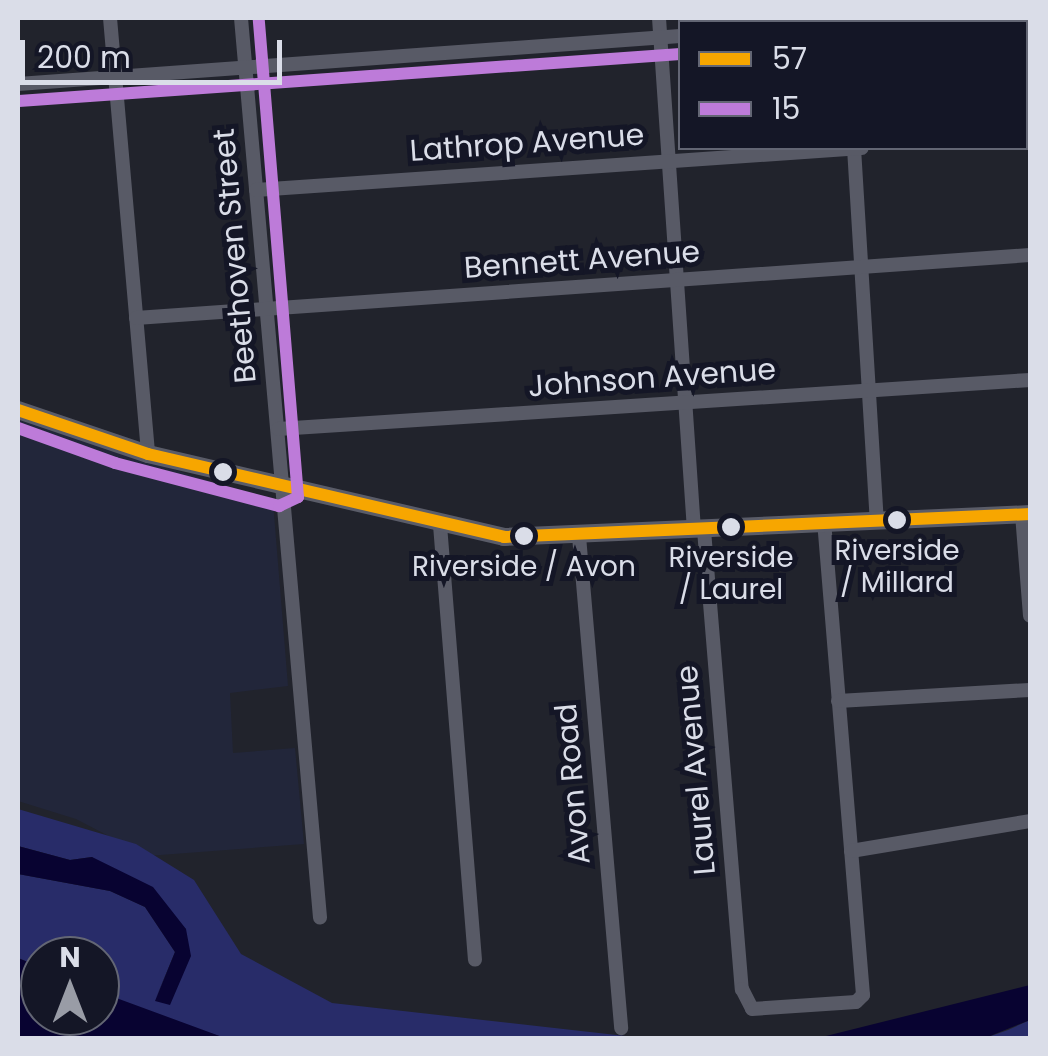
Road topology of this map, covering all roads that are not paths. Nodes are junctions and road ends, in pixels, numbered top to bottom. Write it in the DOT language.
graph roads {
  1 [pos="110,18"];
  2 [pos="242,18"];
  3 [pos="659,18"];
  4 [pos="946,18"];
  5 [pos="910,20"];
  6 [pos="678,36"];
  7 [pos="660,38"];
  8 [pos="246,68"];
  9 [pos="115,77"];
  10 [pos="18,84"];
  11 [pos="825,150"];
  12 [pos="854,150"];
  13 [pos="668,161"];
  14 [pos="256,190"];
  15 [pos="1030,255"];
  16 [pos="861,267"];
  17 [pos="676,281"];
  18 [pos="267,308"];
  19 [pos="136,318"];
  20 [pos="1030,380"];
  21 [pos="869,391"];
  22 [pos="685,403"];
  23 [pos="18,410"];
  24 [pos="278,429"];
  25 [pos="148,454"];
  26 [pos="283,489"];
  27 [pos="1026,514"];
  28 [pos="877,520"];
  29 [pos="824,524"];
  30 [pos="440,525"];
  31 [pos="698,530"];
  32 [pos="578,536"];
  33 [pos="1030,616"];
  34 [pos="1030,690"];
  35 [pos="838,702"];
  36 [pos="1030,821"];
  37 [pos="850,851"];
  38 [pos="320,918"];
  39 [pos="475,960"];
  40 [pos="621,1028"];
  1 -- 9 [label="street"];
  2 -- 8 [label="street, Beethoven Street"];
  3 -- 7 [label="street, Laurel Avenue"];
  4 -- 5 [label="street"];
  6 -- 7 [label="street"];
  7 -- 8 [label="street"];
  7 -- 13 [label="street, Laurel Avenue"];
  8 -- 9 [label="street"];
  8 -- 14 [label="street, Beethoven Street"];
  9 -- 10 [label="street"];
  9 -- 19 [label="street"];
  11 -- 13 [label="street, Lathrop Avenue"];
  12 -- 16 [label="street"];
  13 -- 14 [label="street, Lathrop Avenue"];
  13 -- 17 [label="street, Laurel Avenue"];
  14 -- 18 [label="street, Beethoven Street"];
  15 -- 16 [label="street, Bennett Avenue"];
  16 -- 17 [label="street, Bennett Avenue"];
  16 -- 21 [label="street"];
  17 -- 18 [label="street, Bennett Avenue"];
  17 -- 22 [label="street, Laurel Avenue"];
  18 -- 19 [label="street, Bennett Avenue"];
  18 -- 24 [label="street, Beethoven Street"];
  19 -- 25 [label="street"];
  20 -- 21 [label="street, Johnson Avenue"];
  21 -- 22 [label="street, Johnson Avenue"];
  21 -- 28 [label="street"];
  22 -- 24 [label="street, Johnson Avenue"];
  22 -- 31 [label="street, Laurel Avenue"];
  23 -- 25 [label="main road"];
  24 -- 26 [label="street, Beethoven Street"];
  25 -- 26 [label="main road"];
  26 -- 30 [label="main road"];
  26 -- 38 [label="street, Beethoven Street"];
  27 -- 28 [label="main road"];
  27 -- 33 [label="street"];
  28 -- 29 [label="main road"];
  29 -- 31 [label="main road"];
  29 -- 35 [label="street"];
  30 -- 32 [label="main road"];
  30 -- 39 [label="street"];
  31 -- 32 [label="main road"];
  31 -- 37 [label="street, Laurel Avenue"];
  32 -- 40 [label="street, Avon Road"];
  34 -- 35 [label="street"];
  35 -- 37 [label="street"];
  36 -- 37 [label="street"];
}
